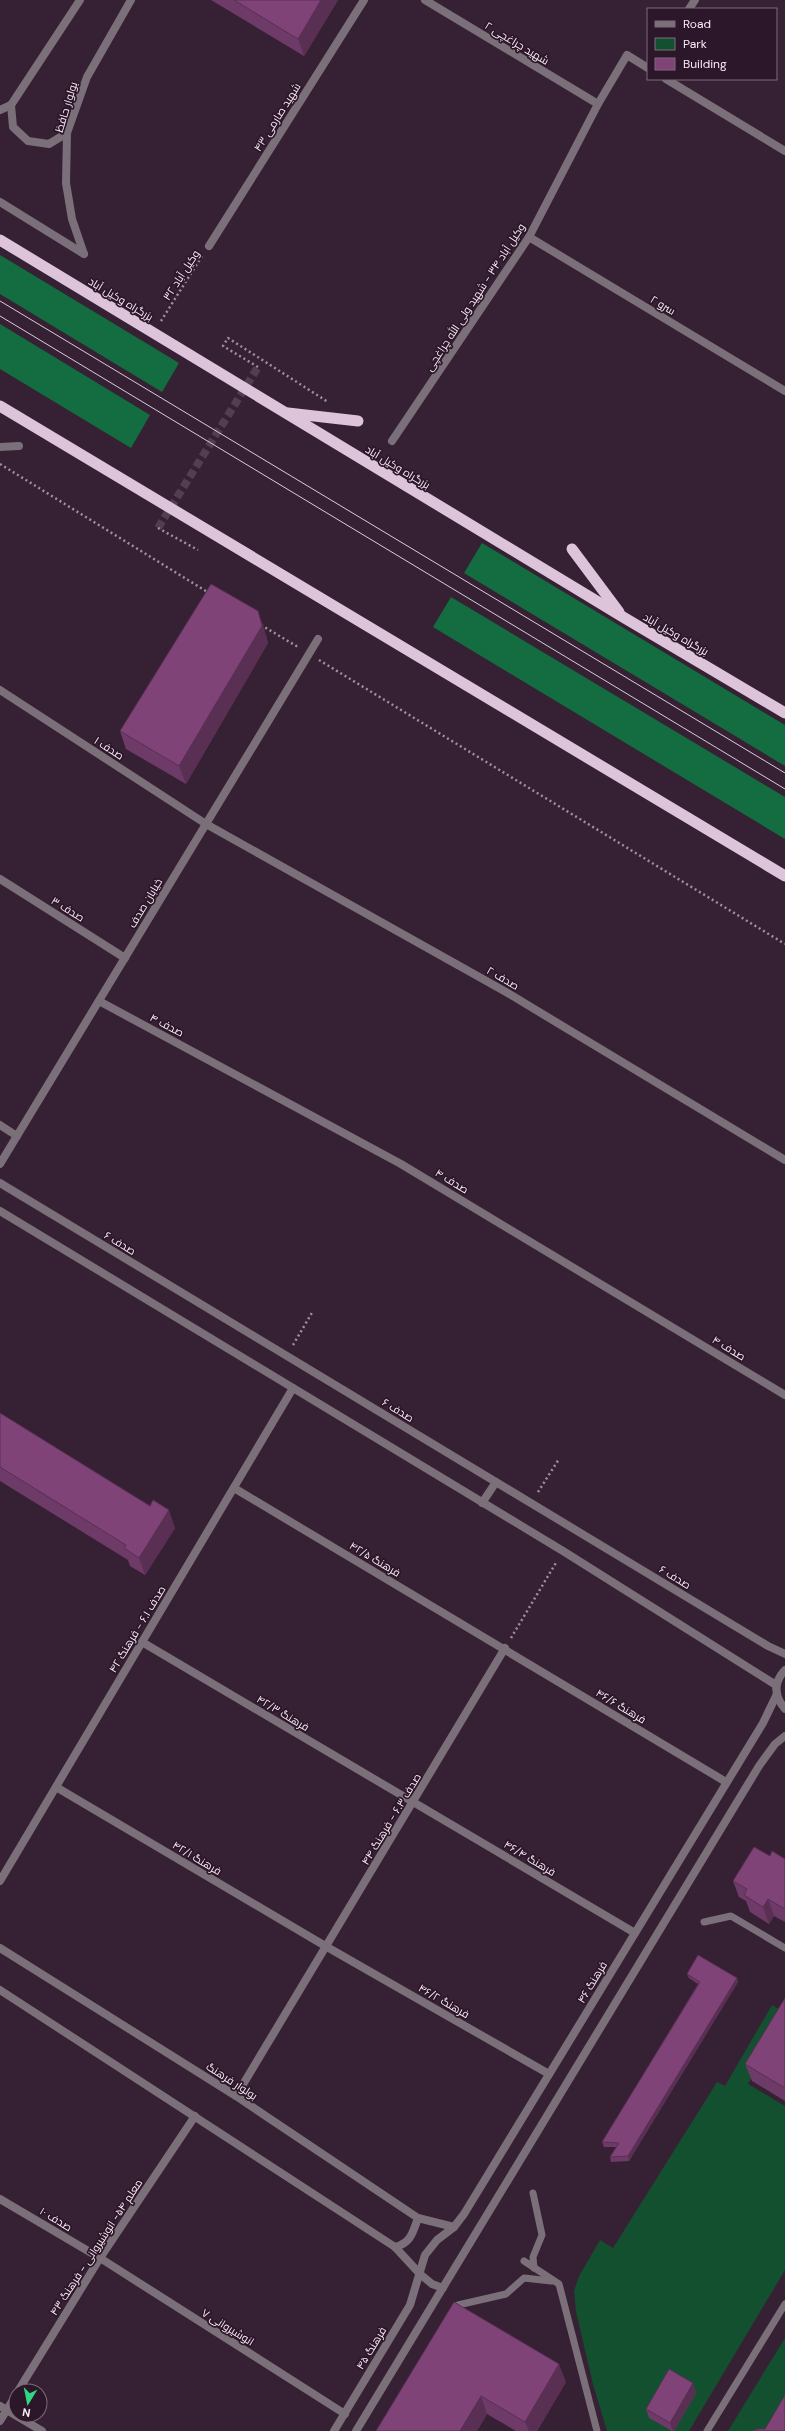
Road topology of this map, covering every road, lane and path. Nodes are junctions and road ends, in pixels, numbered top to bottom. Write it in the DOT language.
graph roads {
  1 [pos="80,0"];
  2 [pos="131,0"];
  3 [pos="364,0"];
  4 [pos="425,0"];
  5 [pos="647,67"];
  6 [pos="668,80"];
  7 [pos="598,104"];
  8 [pos="11,106"];
  9 [pos="0,110"];
  10 [pos="67,133"];
  11 [pos="785,151"];
  12 [pos="0,202"];
  13 [pos="529,237"];
  14 [pos="0,240"];
  15 [pos="209,246"];
  16 [pos="153,333"];
  17 [pos="258,367"];
  18 [pos="785,391"];
  19 [pos="332,405"];
  20 [pos="0,406"];
  21 [pos="284,413"];
  22 [pos="358,421"];
  23 [pos="392,441"];
  24 [pos="19,446"];
  25 [pos="0,447"];
  26 [pos="0,464"];
  27 [pos="158,528"];
  28 [pos="572,549"];
  29 [pos="198,550"];
  30 [pos="215,597"];
  31 [pos="623,617"];
  32 [pos="255,622"];
  33 [pos="318,639"];
  34 [pos="309,655"];
  35 [pos="0,690"];
  36 [pos="785,712"];
  37 [pos="206,824"];
  38 [pos="785,876"];
  39 [pos="0,879"];
  40 [pos="785,944"];
  41 [pos="125,958"];
  42 [pos="99,1001"];
  43 [pos="0,1125"];
  44 [pos="17,1136"];
  45 [pos="785,1160"];
  46 [pos="0,1164"];
  47 [pos="0,1183"];
  48 [pos="0,1211"];
  49 [pos="313,1311"];
  50 [pos="286,1356"];
  51 [pos="293,1388"];
  52 [pos="785,1395"];
  53 [pos="559,1459"];
  54 [pos="496,1482"];
  55 [pos="234,1488"];
  56 [pos="482,1503"];
  57 [pos="532,1503"];
  58 [pos="563,1551"];
  59 [pos="142,1642"];
  60 [pos="505,1648"];
  61 [pos="785,1654"];
  62 [pos="785,1670"];
  63 [pos="776,1685"];
  64 [pos="776,1696"];
  65 [pos="785,1710"];
  66 [pos="785,1736"];
  67 [pos="726,1782"];
  68 [pos="56,1787"];
  69 [pos="413,1802"];
  70 [pos="0,1881"];
  71 [pos="704,1922"];
  72 [pos="635,1933"];
  73 [pos="327,1947"];
  74 [pos="0,1948"];
  75 [pos="785,1948"];
  76 [pos="0,1990"];
  77 [pos="549,2074"];
  78 [pos="236,2096"];
  79 [pos="195,2116"];
  80 [pos="533,2193"];
  81 [pos="0,2199"];
  82 [pos="418,2218"];
  83 [pos="454,2227"];
  84 [pos="395,2247"];
  85 [pos="100,2258"];
  86 [pos="524,2261"];
  87 [pos="534,2268"];
  88 [pos="420,2274"];
  89 [pos="559,2284"];
  90 [pos="443,2288"];
  91 [pos="785,2304"];
  92 [pos="458,2305"];
  93 [pos="23,2383"];
  94 [pos="3,2408"];
  95 [pos="345,2414"];
  96 [pos="0,2421"];
  97 [pos="42,2431"];
  98 [pos="334,2431"];
  99 [pos="356,2431"];
  100 [pos="597,2431"];
  101 [pos="707,2431"];
  1 -- 8 [label="street"];
  2 -- 10 [label="street, بولوار حافظ"];
  3 -- 15 [label="street, شهید صارمی ۴۳"];
  4 -- 7 [label="street, شهید چراغچی ۲"];
  5 -- 7 [label="street, وکیل آباد ۳۴ - شهید ولی الله چراغچی"];
  6 -- 11 [label="street"];
  7 -- 13 [label="street, وکیل آباد ۳۴ - شهید ولی الله چراغچی"];
  8 -- 9 [label="street"];
  8 -- 10 [label="street"];
  10 -- 12 [label="street, بولوار حافظ"];
  13 -- 18 [label="street, سرو ۲"];
  13 -- 23 [label="street, وکیل آباد ۳۴ - شهید ولی الله چراغچی"];
  14 -- 16 [label="highway, بزرگراه وکیل آباد"];
  15 -- 16 [label="path, وکیل آباد ۳۲"];
  16 -- 21 [label="highway, بزرگراه وکیل آباد"];
  17 -- 19 [label="path"];
  20 -- 38 [label="highway"];
  21 -- 22 [label="highway"];
  21 -- 31 [label="highway, بزرگراه وکیل آباد"];
  24 -- 25 [label="street"];
  26 -- 30 [label="path"];
  27 -- 29 [label="path"];
  28 -- 31 [label="highway"];
  31 -- 36 [label="highway, بزرگراه وکیل آباد"];
  32 -- 34 [label="path"];
  33 -- 34 [label="street, خیابان صدف"];
  34 -- 37 [label="street, خیابان صدف"];
  34 -- 40 [label="path"];
  35 -- 37 [label="street, صدف ۱"];
  37 -- 41 [label="street, خیابان صدف"];
  37 -- 45 [label="street, صدف ۲"];
  39 -- 41 [label="street, صدف ۳"];
  41 -- 42 [label="street, خیابان صدف"];
  42 -- 44 [label="street, خیابان صدف"];
  42 -- 52 [label="street, صدف ۴"];
  43 -- 44 [label="street"];
  44 -- 46 [label="street, خیابان صدف"];
  47 -- 50 [label="street, صدف ۶"];
  48 -- 51 [label="street"];
  49 -- 50 [label="path"];
  50 -- 54 [label="street, صدف ۶"];
  51 -- 55 [label="street, صدف ۶.۱ - فرهنگ ۴۲"];
  51 -- 56 [label="street"];
  53 -- 57 [label="path"];
  54 -- 56 [label="street"];
  54 -- 57 [label="street, صدف ۶"];
  55 -- 59 [label="street, صدف ۶.۱ - فرهنگ ۴۲"];
  55 -- 60 [label="street, فرهنگ ۴۲/۵"];
  56 -- 58 [label="street"];
  57 -- 61 [label="street, صدف ۶"];
  58 -- 60 [label="path"];
  58 -- 63 [label="street"];
  59 -- 68 [label="street, صدف ۶.۱ - فرهنگ ۴۲"];
  59 -- 69 [label="street, فرهنگ ۴۲/۳"];
  60 -- 67 [label="street, فرهنگ ۴۶/۶"];
  60 -- 69 [label="street, صدف ۶.۳ - فرهنگ ۴۴"];
  62 -- 63 [label="street"];
  63 -- 64 [label="street"];
  64 -- 65 [label="street"];
  64 -- 67 [label="street, فرهنگ ۴۶"];
  66 -- 90 [label="street"];
  67 -- 72 [label="street, فرهنگ ۴۶"];
  68 -- 70 [label="street, صدف ۶.۱ - فرهنگ ۴۲"];
  68 -- 73 [label="street, فرهنگ ۴۲/۱"];
  69 -- 72 [label="street, فرهنگ ۴۶/۴"];
  69 -- 73 [label="street, صدف ۶.۳ - فرهنگ ۴۴"];
  71 -- 75 [label="lane"];
  72 -- 77 [label="street, فرهنگ ۴۶"];
  73 -- 77 [label="street, فرهنگ ۴۶/۲"];
  73 -- 78 [label="street, صدف ۶.۳ - فرهنگ ۴۴"];
  74 -- 78 [label="street, بولوار فرهنگ"];
  76 -- 79 [label="street"];
  77 -- 83 [label="street, فرهنگ ۴۶"];
  78 -- 82 [label="street, بولوار فرهنگ"];
  79 -- 84 [label="street"];
  79 -- 85 [label="street, معلم ۵۴- انوشیروانی - فرهنگ ۴۳"];
  80 -- 87 [label="lane"];
  81 -- 85 [label="street, صدف ۱۰"];
  82 -- 83 [label="street, بولوار فرهنگ"];
  82 -- 84 [label="street"];
  83 -- 88 [label="street, فرهنگ ۴۶"];
  84 -- 88 [label="street"];
  85 -- 93 [label="street, معلم ۵۴- انوشیروانی - فرهنگ ۴۳"];
  85 -- 95 [label="street, انوشیروانی ۷"];
  86 -- 87 [label="lane"];
  87 -- 89 [label="lane"];
  88 -- 90 [label="street"];
  88 -- 95 [label="street, فرهنگ ۴۵"];
  89 -- 92 [label="lane"];
  89 -- 100 [label="lane"];
  90 -- 99 [label="street"];
  91 -- 101 [label="lane"];
  94 -- 96 [label="street"];
  94 -- 97 [label="street"];
  95 -- 98 [label="street, فرهنگ ۴۵"];
}
